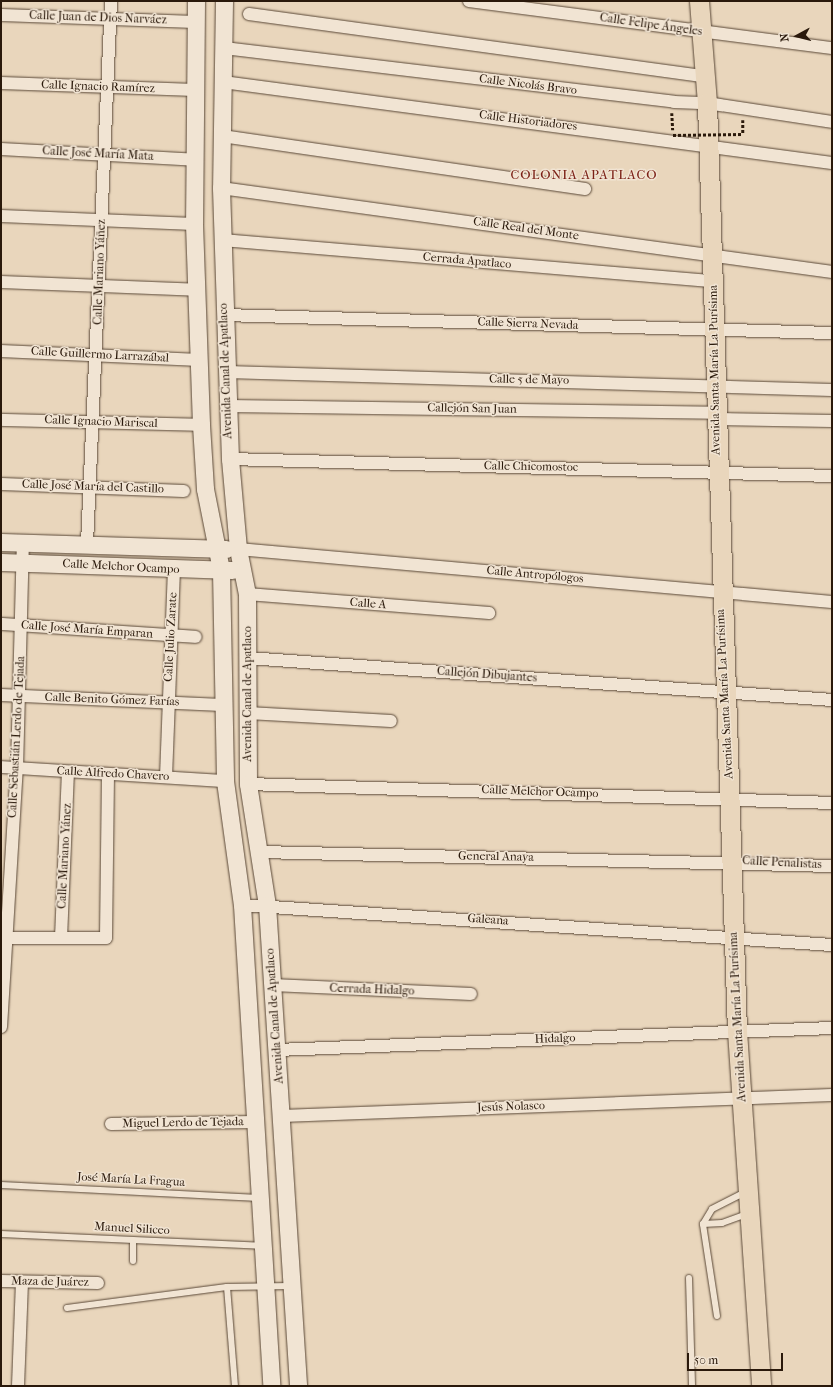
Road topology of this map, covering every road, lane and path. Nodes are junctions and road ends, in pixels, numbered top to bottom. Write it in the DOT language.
graph roads {
  1 [pos="111,1"];
  2 [pos="196,1"];
  3 [pos="224,1"];
  4 [pos="469,1"];
  5 [pos="699,1"];
  6 [pos="1,14"];
  7 [pos="249,14"];
  8 [pos="110,19"];
  9 [pos="196,22"];
  10 [pos="701,32"];
  11 [pos="224,48"];
  12 [pos="832,48"];
  13 [pos="704,76"];
  14 [pos="223,82"];
  15 [pos="1,83"];
  16 [pos="107,87"];
  17 [pos="195,90"];
  18 [pos="707,103"];
  19 [pos="672,109"];
  20 [pos="832,122"];
  21 [pos="743,134"];
  22 [pos="222,136"];
  23 [pos="707,144"];
  24 [pos="1,149"];
  25 [pos="104,153"];
  26 [pos="195,160"];
  27 [pos="832,163"];
  28 [pos="220,188"];
  29 [pos="585,189"];
  30 [pos="1,216"];
  31 [pos="102,219"];
  32 [pos="194,224"];
  33 [pos="222,240"];
  34 [pos="712,254"];
  35 [pos="832,272"];
  36 [pos="713,281"];
  37 [pos="1,282"];
  38 [pos="100,287"];
  39 [pos="196,290"];
  40 [pos="224,315"];
  41 [pos="714,329"];
  42 [pos="832,333"];
  43 [pos="1,351"];
  44 [pos="96,354"];
  45 [pos="199,360"];
  46 [pos="227,372"];
  47 [pos="715,384"];
  48 [pos="832,390"];
  49 [pos="228,406"];
  50 [pos="716,416"];
  51 [pos="1,420"];
  52 [pos="93,421"];
  53 [pos="832,421"];
  54 [pos="201,425"];
  55 [pos="230,459"];
  56 [pos="718,472"];
  57 [pos="832,476"];
  58 [pos="1,484"];
  59 [pos="88,487"];
  60 [pos="184,491"];
  61 [pos="1,542"];
  62 [pos="23,543"];
  63 [pos="87,544"];
  64 [pos="216,549"];
  65 [pos="238,549"];
  66 [pos="1,562"];
  67 [pos="23,562"];
  68 [pos="174,570"];
  69 [pos="221,570"];
  70 [pos="242,570"];
  71 [pos="720,592"];
  72 [pos="247,594"];
  73 [pos="832,602"];
  74 [pos="489,613"];
  75 [pos="1,624"];
  76 [pos="22,625"];
  77 [pos="173,636"];
  78 [pos="196,637"];
  79 [pos="248,658"];
  80 [pos="725,692"];
  81 [pos="1,695"];
  82 [pos="19,696"];
  83 [pos="832,700"];
  84 [pos="168,702"];
  85 [pos="222,705"];
  86 [pos="248,713"];
  87 [pos="391,721"];
  88 [pos="1,767"];
  89 [pos="17,768"];
  90 [pos="68,774"];
  91 [pos="108,775"];
  92 [pos="166,777"];
  93 [pos="225,780"];
  94 [pos="248,784"];
  95 [pos="730,798"];
  96 [pos="832,803"];
  97 [pos="260,852"];
  98 [pos="732,861"];
  99 [pos="5,863"];
  100 [pos="832,866"];
  101 [pos="242,905"];
  102 [pos="267,905"];
  103 [pos="734,937"];
  104 [pos="5,938"];
  105 [pos="61,938"];
  106 [pos="832,945"];
  107 [pos="3,950"];
  108 [pos="273,985"];
  109 [pos="471,994"];
  110 [pos="1,1019"];
  111 [pos="1,1027"];
  112 [pos="832,1028"];
  113 [pos="737,1031"];
  114 [pos="277,1050"];
  115 [pos="832,1095"];
  116 [pos="741,1098"];
  117 [pos="282,1116"];
  118 [pos="255,1122"];
  119 [pos="111,1124"];
  120 [pos="1,1185"];
  121 [pos="750,1190"];
  122 [pos="260,1198"];
  123 [pos="751,1212"];
  124 [pos="703,1224"];
  125 [pos="1,1234"];
  126 [pos="133,1241"];
  127 [pos="262,1246"];
  128 [pos="132,1261"];
  129 [pos="689,1278"];
  130 [pos="1,1281"];
  131 [pos="22,1282"];
  132 [pos="98,1283"];
  133 [pos="265,1286"];
  134 [pos="292,1286"];
  135 [pos="227,1287"];
  136 [pos="67,1308"];
  137 [pos="717,1316"];
  138 [pos="18,1386"];
  139 [pos="235,1386"];
  140 [pos="271,1386"];
  141 [pos="298,1386"];
  142 [pos="692,1386"];
  143 [pos="761,1386"];
  1 -- 8 [label="street, Calle Mariano Yáñez"];
  2 -- 9 [label="street, Avenida Canal de Apatlaco"];
  3 -- 11 [label="street, Avenida Canal de Apatlaco"];
  4 -- 10 [label="street, Calle Felipe Ángeles"];
  5 -- 10 [label="main road, Avenida Santa María La Purísima"];
  6 -- 8 [label="street, Calle Juan de Dios Narváez"];
  7 -- 13 [label="street"];
  8 -- 9 [label="street, Calle Juan de Dios Narváez"];
  8 -- 16 [label="street, Calle Mariano Yáñez"];
  9 -- 17 [label="street, Avenida Canal de Apatlaco"];
  10 -- 12 [label="street, Calle Felipe Ángeles"];
  10 -- 13 [label="main road, Avenida Santa María La Purísima"];
  11 -- 14 [label="street, Avenida Canal de Apatlaco"];
  11 -- 18 [label="street, Calle Nicolás Bravo"];
  13 -- 18 [label="main road, Avenida Santa María La Purísima"];
  14 -- 22 [label="street, Avenida Canal de Apatlaco"];
  14 -- 23 [label="street, Calle Historiadores"];
  15 -- 16 [label="street, Calle Ignacio Ramírez"];
  16 -- 17 [label="street, Calle Ignacio Ramírez"];
  16 -- 25 [label="street, Calle Mariano Yáñez"];
  17 -- 26 [label="street, Avenida Canal de Apatlaco"];
  18 -- 20 [label="street, Calle Nicolás Bravo"];
  18 -- 23 [label="main road, Avenida Santa María La Purísima"];
  19 -- 21 [label="path, bridge"];
  22 -- 28 [label="street, Avenida Canal de Apatlaco"];
  22 -- 29 [label="street"];
  23 -- 27 [label="street, Calle Historiadores"];
  23 -- 34 [label="main road, Avenida Santa María La Purísima"];
  24 -- 25 [label="street, Calle José María Mata"];
  25 -- 26 [label="street, Calle José María Mata"];
  25 -- 31 [label="street, Calle Mariano Yáñez"];
  26 -- 32 [label="street, Avenida Canal de Apatlaco"];
  28 -- 33 [label="street, Avenida Canal de Apatlaco"];
  28 -- 34 [label="street, Calle Real del Monte"];
  30 -- 31 [label="street"];
  31 -- 32 [label="street"];
  31 -- 38 [label="street, Calle Mariano Yáñez"];
  32 -- 39 [label="street, Avenida Canal de Apatlaco"];
  33 -- 36 [label="street, Cerrada Apatlaco"];
  33 -- 40 [label="street, Avenida Canal de Apatlaco"];
  34 -- 35 [label="street, Calle Real del Monte"];
  34 -- 36 [label="main road, Avenida Santa María La Purísima"];
  36 -- 41 [label="main road, Avenida Santa María La Purísima"];
  37 -- 38 [label="street"];
  38 -- 39 [label="street"];
  38 -- 44 [label="street, Calle Mariano Yáñez"];
  39 -- 45 [label="street, Avenida Canal de Apatlaco"];
  40 -- 41 [label="street, Calle Sierra Nevada"];
  40 -- 46 [label="street, Avenida Canal de Apatlaco"];
  41 -- 42 [label="street, Calle Sierra Nevada"];
  41 -- 47 [label="main road, Avenida Santa María La Purísima"];
  43 -- 44 [label="street, Calle Guillermo Larrazábal"];
  44 -- 45 [label="street, Calle Guillermo Larrazábal"];
  44 -- 52 [label="street, Calle Mariano Yáñez"];
  45 -- 54 [label="street, Avenida Canal de Apatlaco"];
  46 -- 47 [label="street, Calle 5 de Mayo"];
  46 -- 49 [label="street, Avenida Canal de Apatlaco"];
  47 -- 48 [label="street, Calle 5 de Mayo"];
  47 -- 50 [label="main road, Avenida Santa María La Purísima"];
  49 -- 50 [label="street, Callejón San Juan"];
  49 -- 55 [label="street, Avenida Canal de Apatlaco"];
  50 -- 53 [label="street, Callejón San Juan"];
  50 -- 56 [label="main road, Avenida Santa María La Purísima"];
  51 -- 52 [label="street, Calle Ignacio Mariscal"];
  52 -- 54 [label="street, Calle Ignacio Mariscal"];
  52 -- 59 [label="street, Calle Mariano Yáñez"];
  54 -- 64 [label="street, Avenida Canal de Apatlaco"];
  55 -- 56 [label="street, Calle Chicomostoc"];
  55 -- 65 [label="street, Avenida Canal de Apatlaco"];
  56 -- 57 [label="street, Calle Chicomostoc"];
  56 -- 71 [label="main road, Avenida Santa María La Purísima"];
  58 -- 59 [label="street, Calle José María del Castillo"];
  59 -- 60 [label="street, Calle José María del Castillo"];
  59 -- 63 [label="street, Calle Mariano Yáñez"];
  61 -- 62 [label="street, Calle Melchor Ocampo"];
  62 -- 63 [label="street, Calle Melchor Ocampo"];
  62 -- 67 [label="street, Calle Sebastián Lerdo de Tejada"];
  63 -- 64 [label="street, Calle Melchor Ocampo"];
  64 -- 65 [label="street, Calle Melchor Ocampo"];
  64 -- 69 [label="street, Avenida Canal de Apatlaco"];
  65 -- 70 [label="street, Avenida Canal de Apatlaco"];
  65 -- 71 [label="street, Calle Antropólogos"];
  66 -- 67 [label="street, Calle Melchor Ocampo"];
  67 -- 68 [label="street, Calle Melchor Ocampo"];
  67 -- 76 [label="street, Calle Sebastián Lerdo de Tejada"];
  68 -- 69 [label="street, Calle Melchor Ocampo"];
  68 -- 77 [label="street, Calle Julio Zarate"];
  69 -- 70 [label="street, Calle Melchor Ocampo"];
  69 -- 85 [label="street, Avenida Canal de Apatlaco"];
  70 -- 72 [label="street, Avenida Canal de Apatlaco"];
  71 -- 73 [label="street, Calle Antropólogos"];
  71 -- 80 [label="main road, Avenida Santa María La Purísima"];
  72 -- 74 [label="street, Calle A"];
  72 -- 79 [label="street, Avenida Canal de Apatlaco"];
  75 -- 76 [label="street, Calle José María Emparan"];
  76 -- 77 [label="street, Calle José María Emparan"];
  76 -- 82 [label="street, Calle Sebastián Lerdo de Tejada"];
  77 -- 78 [label="street, Calle José María Emparan"];
  77 -- 84 [label="street, Calle Julio Zarate"];
  79 -- 80 [label="street, Callejón Dibujantes"];
  79 -- 86 [label="street, Avenida Canal de Apatlaco"];
  80 -- 83 [label="street, Callejón Dibujantes"];
  80 -- 95 [label="main road, Avenida Santa María La Purísima"];
  81 -- 82 [label="street, Calle Benito Gómez Farías"];
  82 -- 84 [label="street, Calle Benito Gómez Farías"];
  82 -- 89 [label="street, Calle Sebastián Lerdo de Tejada"];
  84 -- 85 [label="street, Calle Benito Gómez Farías"];
  84 -- 92 [label="street, Calle Julio Zarate"];
  85 -- 93 [label="street, Avenida Canal de Apatlaco"];
  86 -- 87 [label="street"];
  86 -- 94 [label="street, Avenida Canal de Apatlaco"];
  88 -- 89 [label="street, Calle Alfredo Chavero"];
  89 -- 90 [label="street, Calle Alfredo Chavero"];
  89 -- 99 [label="street, Calle Sebastián Lerdo de Tejada"];
  90 -- 91 [label="street, Calle Alfredo Chavero"];
  90 -- 105 [label="street, Calle Mariano Yánez"];
  91 -- 92 [label="street, Calle Alfredo Chavero"];
  91 -- 105 [label="street"];
  92 -- 93 [label="street, Calle Alfredo Chavero"];
  93 -- 101 [label="street, Avenida Canal de Apatlaco"];
  94 -- 95 [label="street, Calle Melchor Ocampo"];
  94 -- 97 [label="street, Avenida Canal de Apatlaco"];
  95 -- 96 [label="street, Calle Melchor Ocampo"];
  95 -- 98 [label="main road, Avenida Santa María La Purísima"];
  97 -- 98 [label="street, General Anaya"];
  97 -- 102 [label="street, Avenida Canal de Apatlaco"];
  98 -- 100 [label="street, Calle Penalistas"];
  98 -- 103 [label="main road, Avenida Santa María La Purísima"];
  99 -- 104 [label="street, Calle Sebastián Lerdo de Tejada"];
  101 -- 102 [label="street, Galeana"];
  101 -- 118 [label="street, Avenida Canal de Apatlaco"];
  102 -- 103 [label="street, Galeana"];
  102 -- 108 [label="street, Avenida Canal de Apatlaco"];
  103 -- 106 [label="street, Galeana"];
  103 -- 113 [label="main road, Avenida Santa María La Purísima"];
  104 -- 105 [label="street"];
  104 -- 107 [label="street, Calle Sebastián Lerdo de Tejada"];
  107 -- 110 [label="street, Calle Sebastián Lerdo de Tejada"];
  108 -- 109 [label="street, Cerrada Hidalgo"];
  108 -- 114 [label="street, Avenida Canal de Apatlaco"];
  110 -- 111 [label="street, Calle Sebastián Lerdo de Tejada"];
  112 -- 113 [label="street, Hidalgo"];
  113 -- 114 [label="street, Hidalgo"];
  113 -- 116 [label="main road, Avenida Santa María La Purísima"];
  114 -- 117 [label="street, Avenida Canal de Apatlaco"];
  115 -- 116 [label="street, Jesús Nolasco"];
  116 -- 117 [label="street, Jesús Nolasco"];
  116 -- 121 [label="main road, Avenida Santa María La Purísima"];
  117 -- 134 [label="street, Avenida Canal de Apatlaco"];
  118 -- 119 [label="street, Miguel Lerdo de Tejada"];
  118 -- 122 [label="street, Avenida Canal de Apatlaco"];
  120 -- 122 [label="lane, José María La Fragua"];
  121 -- 123 [label="main road, Avenida Santa María La Purísima"];
  121 -- 124 [label="lane"];
  122 -- 127 [label="street, Avenida Canal de Apatlaco"];
  123 -- 124 [label="lane"];
  123 -- 143 [label="main road, Avenida Santa María La Purísima"];
  124 -- 137 [label="lane"];
  125 -- 126 [label="lane, Manuel Siliceo"];
  126 -- 127 [label="lane, Manuel Siliceo"];
  126 -- 128 [label="lane"];
  127 -- 133 [label="street, Avenida Canal de Apatlaco"];
  129 -- 142 [label="lane"];
  130 -- 131 [label="street, Maza de Juárez"];
  131 -- 132 [label="street, Maza de Juárez"];
  131 -- 138 [label="street"];
  133 -- 134 [label="lane"];
  133 -- 135 [label="lane"];
  133 -- 140 [label="street, Avenida Canal de Apatlaco"];
  134 -- 141 [label="street, Avenida Canal de Apatlaco"];
  135 -- 136 [label="lane"];
  135 -- 139 [label="lane"];
}
